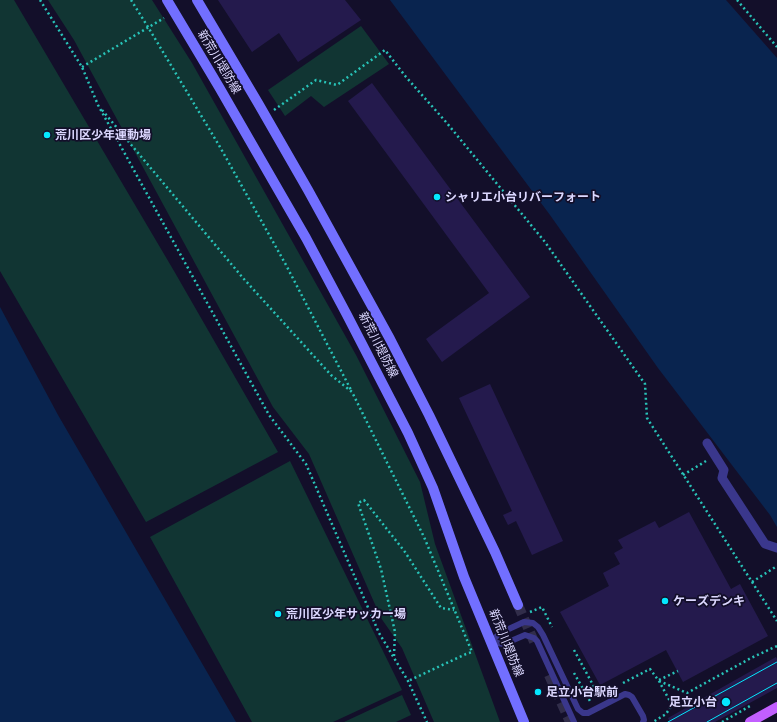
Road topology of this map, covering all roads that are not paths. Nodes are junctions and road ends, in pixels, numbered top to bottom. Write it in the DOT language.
graph roads {
  1 [pos="167,0"];
  2 [pos="197,0"];
  3 [pos="707,443"];
  4 [pos="777,548"];
  5 [pos="518,605"];
  6 [pos="491,642"];
  7 [pos="777,707"];
  8 [pos="524,722"];
  9 [pos="574,722"];
  10 [pos="643,722"];
  11 [pos="750,722"];
  1 -- 6 [label="main road, 新荒川堤防線"];
  2 -- 5 [label="main road, 新荒川堤防線"];
  3 -- 4 [label="street"];
  6 -- 8 [label="main road, 新荒川堤防線"];
  6 -- 9 [label="lane"];
  6 -- 10 [label="lane"];
  7 -- 11 [label="main road"];
}
